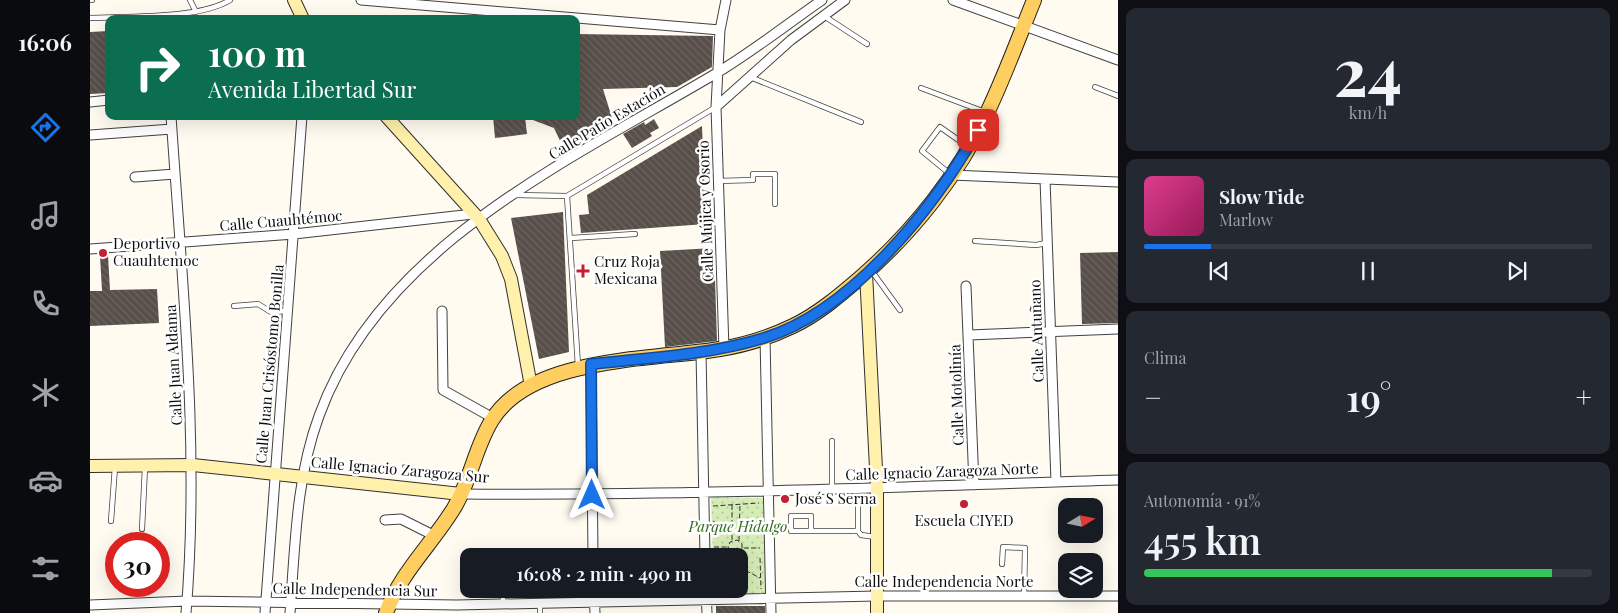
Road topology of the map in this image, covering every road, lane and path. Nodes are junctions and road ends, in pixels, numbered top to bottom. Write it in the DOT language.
graph roads {
  1 [pos="190,0"];
  2 [pos="230,0"];
  3 [pos="361,0"];
  4 [pos="726,0"];
  5 [pos="822,0"];
  6 [pos="845,0"];
  7 [pos="953,0"];
  8 [pos="1034,0"];
  9 [pos="293,2"];
  10 [pos="458,4"];
  11 [pos="196,12"];
  12 [pos="143,15"];
  13 [pos="301,15"];
  14 [pos="569,15"];
  15 [pos="580,16"];
  16 [pos="824,16"];
  17 [pos="105,17"];
  18 [pos="90,18"];
  19 [pos="1024,25"];
  20 [pos="720,30"];
  21 [pos="867,44"];
  22 [pos="1118,60"];
  23 [pos="718,72"];
  24 [pos="750,77"];
  25 [pos="1095,87"];
  26 [pos="921,88"];
  27 [pos="1118,96"];
  28 [pos="105,100"];
  29 [pos="90,102"];
  30 [pos="716,108"];
  31 [pos="987,113"];
  32 [pos="171,120"];
  33 [pos="302,120"];
  34 [pos="390,120"];
  35 [pos="861,122"];
  36 [pos="172,129"];
  37 [pos="90,135"];
  38 [pos="968,147"];
  39 [pos="175,174"];
  40 [pos="951,175"];
  41 [pos="135,177"];
  42 [pos="1045,180"];
  43 [pos="718,181"];
  44 [pos="1118,182"];
  45 [pos="509,195"];
  46 [pos="567,196"];
  47 [pos="775,204"];
  48 [pos="476,217"];
  49 [pos="294,234"];
  50 [pos="635,234"];
  51 [pos="571,238"];
  52 [pos="975,241"];
  53 [pos="181,243"];
  54 [pos="1047,243"];
  55 [pos="90,249"];
  56 [pos="868,271"];
  57 [pos="966,286"];
  58 [pos="234,306"];
  59 [pos="900,310"];
  60 [pos="288,311"];
  61 [pos="442,311"];
  62 [pos="1118,329"];
  63 [pos="1050,330"];
  64 [pos="969,334"];
  65 [pos="765,338"];
  66 [pos="724,349"];
  67 [pos="701,352"];
  68 [pos="585,366"];
  69 [pos="531,386"];
  70 [pos="493,418"];
  71 [pos="832,442"];
  72 [pos="90,466"];
  73 [pos="115,466"];
  74 [pos="145,466"];
  75 [pos="193,466"];
  76 [pos="275,474"];
  77 [pos="302,477"];
  78 [pos="1118,480"];
  79 [pos="1056,482"];
  80 [pos="974,485"];
  81 [pos="877,488"];
  82 [pos="832,490"];
  83 [pos="767,492"];
  84 [pos="702,493"];
  85 [pos="461,494"];
  86 [pos="592,495"];
  87 [pos="760,503"];
  88 [pos="740,504"];
  89 [pos="858,504"];
  90 [pos="732,505"];
  91 [pos="713,512"];
  92 [pos="760,518"];
  93 [pos="385,520"];
  94 [pos="110,521"];
  95 [pos="142,529"];
  96 [pos="739,529"];
  97 [pos="713,530"];
  98 [pos="732,530"];
  99 [pos="858,530"];
  100 [pos="812,531"];
  101 [pos="434,536"];
  102 [pos="877,537"];
  103 [pos="732,541"];
  104 [pos="738,541"];
  105 [pos="712,547"];
  106 [pos="728,547"];
  107 [pos="593,548"];
  108 [pos="705,548"];
  109 [pos="742,548"];
  110 [pos="748,548"];
  111 [pos="760,548"];
  112 [pos="760,556"];
  113 [pos="1002,564"];
  114 [pos="748,572"];
  115 [pos="761,578"];
  116 [pos="761,592"];
  117 [pos="877,596"];
  118 [pos="1024,596"];
  119 [pos="1118,596"];
  120 [pos="770,598"];
  121 [pos="706,599"];
  122 [pos="594,601"];
  123 [pos="187,602"];
  124 [pos="540,602"];
  125 [pos="266,603"];
  126 [pos="90,605"];
  127 [pos="290,608"];
  128 [pos="388,608"];
  129 [pos="503,608"];
  130 [pos="457,609"];
  131 [pos="186,613"];
  132 [pos="265,613"];
  133 [pos="540,613"];
  134 [pos="595,613"];
  135 [pos="707,613"];
  136 [pos="771,613"];
  137 [pos="877,613"];
  1 -- 11 [label="lane"];
  2 -- 11 [label="lane"];
  3 -- 10 [label="street"];
  4 -- 20 [label="street, Calle Mújica y Osorio"];
  5 -- 23 [label="street, Calle Patio Estación"];
  6 -- 16 [label="street"];
  7 -- 19 [label="street"];
  8 -- 19 [label="main road"];
  9 -- 13 [label="main road"];
  10 -- 14 [label="street"];
  11 -- 12 [label="lane"];
  15 -- 20 [label="street"];
  16 -- 21 [label="lane"];
  16 -- 24 [label="street"];
  17 -- 18 [label="lane"];
  19 -- 22 [label="street"];
  19 -- 31 [label="main road"];
  20 -- 23 [label="street, Calle Mújica y Osorio"];
  23 -- 30 [label="street, Calle Mújica y Osorio"];
  23 -- 45 [label="street, Calle Patio Estación"];
  24 -- 30 [label="street"];
  24 -- 35 [label="lane"];
  25 -- 27 [label="lane"];
  26 -- 31 [label="lane"];
  28 -- 29 [label="street"];
  30 -- 43 [label="street, Calle Mújica y Osorio"];
  30 -- 46 [label="lane"];
  31 -- 38 [label="main road"];
  32 -- 36 [label="street, Calle Juan Aldama"];
  33 -- 49 [label="street, Calle Juan Crisóstomo Bonilla"];
  34 -- 48 [label="main road"];
  36 -- 37 [label="street"];
  36 -- 39 [label="street, Calle Juan Aldama"];
  38 -- 40 [label="main road"];
  38 -- 40 [label="lane"];
  39 -- 41 [label="street"];
  39 -- 53 [label="street, Calle Juan Aldama"];
  40 -- 42 [label="street"];
  40 -- 56 [label="main road"];
  42 -- 44 [label="street"];
  42 -- 54 [label="street, Calle Antuñano"];
  43 -- 47 [label="lane"];
  43 -- 66 [label="street, Calle Mújica y Osorio"];
  45 -- 46 [label="lane"];
  45 -- 48 [label="street, Calle Patio Estación"];
  46 -- 51 [label="lane"];
  48 -- 49 [label="street, Calle Cuauhtémoc"];
  48 -- 69 [label="main road"];
  48 -- 77 [label="street, Calle Patio Estación"];
  49 -- 53 [label="street, Calle Cuauhtémoc"];
  49 -- 60 [label="street, Calle Juan Crisóstomo Bonilla"];
  50 -- 51 [label="lane"];
  51 -- 68 [label="lane"];
  52 -- 54 [label="lane"];
  53 -- 55 [label="street, Calle Cuauhtémoc"];
  53 -- 75 [label="street, Calle Juan Aldama"];
  54 -- 63 [label="street, Calle Antuñano"];
  56 -- 59 [label="lane"];
  56 -- 65 [label="main road"];
  56 -- 81 [label="main road"];
  57 -- 64 [label="street, Calle Motolinía"];
  58 -- 60 [label="lane"];
  60 -- 76 [label="street, Calle Juan Crisóstomo Bonilla"];
  61 -- 70 [label="street"];
  62 -- 63 [label="street"];
  63 -- 64 [label="street"];
  63 -- 79 [label="street, Calle Antuñano"];
  64 -- 80 [label="street, Calle Motolinía"];
  65 -- 66 [label="main road"];
  65 -- 83 [label="street"];
  66 -- 67 [label="main road"];
  67 -- 68 [label="main road"];
  67 -- 84 [label="street"];
  68 -- 69 [label="main road"];
  68 -- 86 [label="street"];
  69 -- 70 [label="main road"];
  70 -- 85 [label="main road"];
  71 -- 82 [label="lane"];
  72 -- 73 [label="main road, Calle Ignacio Zaragoza Sur"];
  73 -- 74 [label="main road, Calle Ignacio Zaragoza Sur"];
  73 -- 94 [label="lane"];
  74 -- 75 [label="main road, Calle Ignacio Zaragoza Sur"];
  74 -- 95 [label="lane"];
  75 -- 76 [label="main road, Calle Ignacio Zaragoza Sur"];
  75 -- 123 [label="street, Calle Juan Aldama"];
  76 -- 77 [label="main road, Calle Ignacio Zaragoza Sur"];
  76 -- 125 [label="street, Calle Juan Crisóstomo Bonilla"];
  77 -- 85 [label="main road, Calle Ignacio Zaragoza Sur"];
  77 -- 127 [label="street, Calle Patio Estación"];
  78 -- 79 [label="street, Calle Ignacio Zaragoza Norte"];
  79 -- 80 [label="street, Calle Ignacio Zaragoza Norte"];
  80 -- 81 [label="street, Calle Ignacio Zaragoza Norte"];
  81 -- 82 [label="street, Calle Ignacio Zaragoza Norte"];
  81 -- 102 [label="main road"];
  82 -- 83 [label="street, Calle Ignacio Zaragoza Norte"];
  83 -- 84 [label="street, Calle Ignacio Zaragoza Sur"];
  83 -- 120 [label="street"];
  84 -- 86 [label="street, Calle Ignacio Zaragoza Sur"];
  84 -- 108 [label="street"];
  85 -- 86 [label="street, Calle Ignacio Zaragoza Sur"];
  85 -- 101 [label="main road"];
  86 -- 107 [label="street"];
  87 -- 88 [label="path"];
  88 -- 90 [label="path"];
  88 -- 96 [label="path"];
  89 -- 99 [label="lane"];
  90 -- 91 [label="path"];
  90 -- 98 [label="path"];
  92 -- 96 [label="path"];
  93 -- 101 [label="street"];
  96 -- 104 [label="path"];
  97 -- 98 [label="path"];
  98 -- 103 [label="path"];
  99 -- 100 [label="lane"];
  99 -- 102 [label="lane"];
  100 -- 100 [label="lane"];
  101 -- 128 [label="main road"];
  102 -- 117 [label="main road"];
  103 -- 104 [label="path"];
  103 -- 106 [label="path"];
  104 -- 109 [label="path"];
  105 -- 106 [label="path"];
  110 -- 111 [label="path"];
  112 -- 115 [label="path"];
  113 -- 118 [label="lane"];
  114 -- 115 [label="path"];
  115 -- 116 [label="path"];
  117 -- 118 [label="street, Calle Independencia Norte"];
  117 -- 120 [label="street, Calle Independencia Norte"];
  117 -- 137 [label="main road"];
  118 -- 119 [label="street, Calle Independencia Norte"];
  120 -- 121 [label="street, Calle Independencia Sur"];
  120 -- 136 [label="street"];
  121 -- 122 [label="street, Calle Independencia Sur"];
  121 -- 135 [label="street"];
  122 -- 124 [label="street, Calle Independencia Sur"];
  122 -- 134 [label="street"];
  123 -- 125 [label="street, Calle Independencia Sur"];
  123 -- 126 [label="street, Calle Independencia Sur"];
  123 -- 131 [label="street, Calle Juan Aldama"];
  124 -- 129 [label="street, Calle Independencia Sur"];
  124 -- 133 [label="lane"];
  125 -- 127 [label="street, Calle Independencia Sur"];
  125 -- 132 [label="street, Calle Juan Crisóstomo Bonilla"];
  127 -- 128 [label="street, Calle Independencia Sur"];
  128 -- 130 [label="street, Calle Independencia Sur"];
  129 -- 130 [label="street, Calle Independencia Sur"];
}
